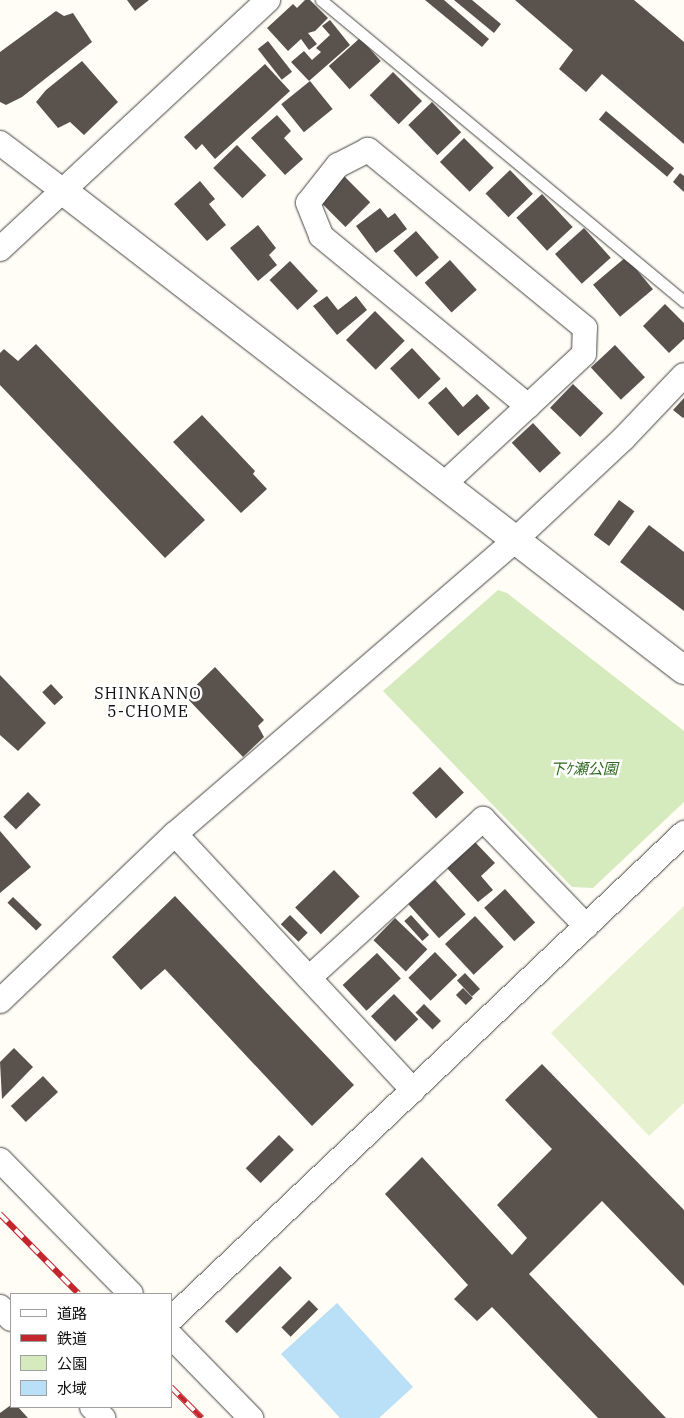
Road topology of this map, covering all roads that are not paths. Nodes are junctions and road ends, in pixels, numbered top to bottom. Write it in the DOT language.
graph roads {
  1 [pos="268,0"];
  2 [pos="321,0"];
  3 [pos="0,143"];
  4 [pos="62,190"];
  5 [pos="0,249"];
  6 [pos="684,301"];
  7 [pos="684,375"];
  8 [pos="528,406"];
  9 [pos="443,485"];
  10 [pos="514,541"];
  11 [pos="684,670"];
  12 [pos="684,833"];
  13 [pos="175,834"];
  14 [pos="586,926"];
  15 [pos="309,978"];
  16 [pos="0,1001"];
  17 [pos="413,1090"];
  18 [pos="0,1160"];
  19 [pos="130,1293"];
  20 [pos="0,1307"];
  21 [pos="10,1318"];
  22 [pos="172,1318"];
  23 [pos="172,1337"];
  24 [pos="93,1408"];
  25 [pos="103,1418"];
  26 [pos="251,1418"];
  1 -- 4 [label="street"];
  2 -- 6 [label="lane"];
  3 -- 4 [label="street"];
  4 -- 5 [label="street"];
  4 -- 9 [label="street"];
  7 -- 10 [label="street"];
  8 -- 8 [label="street"];
  8 -- 9 [label="street"];
  9 -- 10 [label="street"];
  10 -- 11 [label="street"];
  10 -- 13 [label="street"];
  12 -- 14 [label="street"];
  13 -- 15 [label="street"];
  13 -- 16 [label="street"];
  14 -- 15 [label="street"];
  14 -- 17 [label="street"];
  15 -- 17 [label="street"];
  17 -- 22 [label="street"];
  18 -- 19 [label="street"];
  20 -- 21 [label="street"];
  23 -- 26 [label="street"];
  24 -- 25 [label="street"];
}
